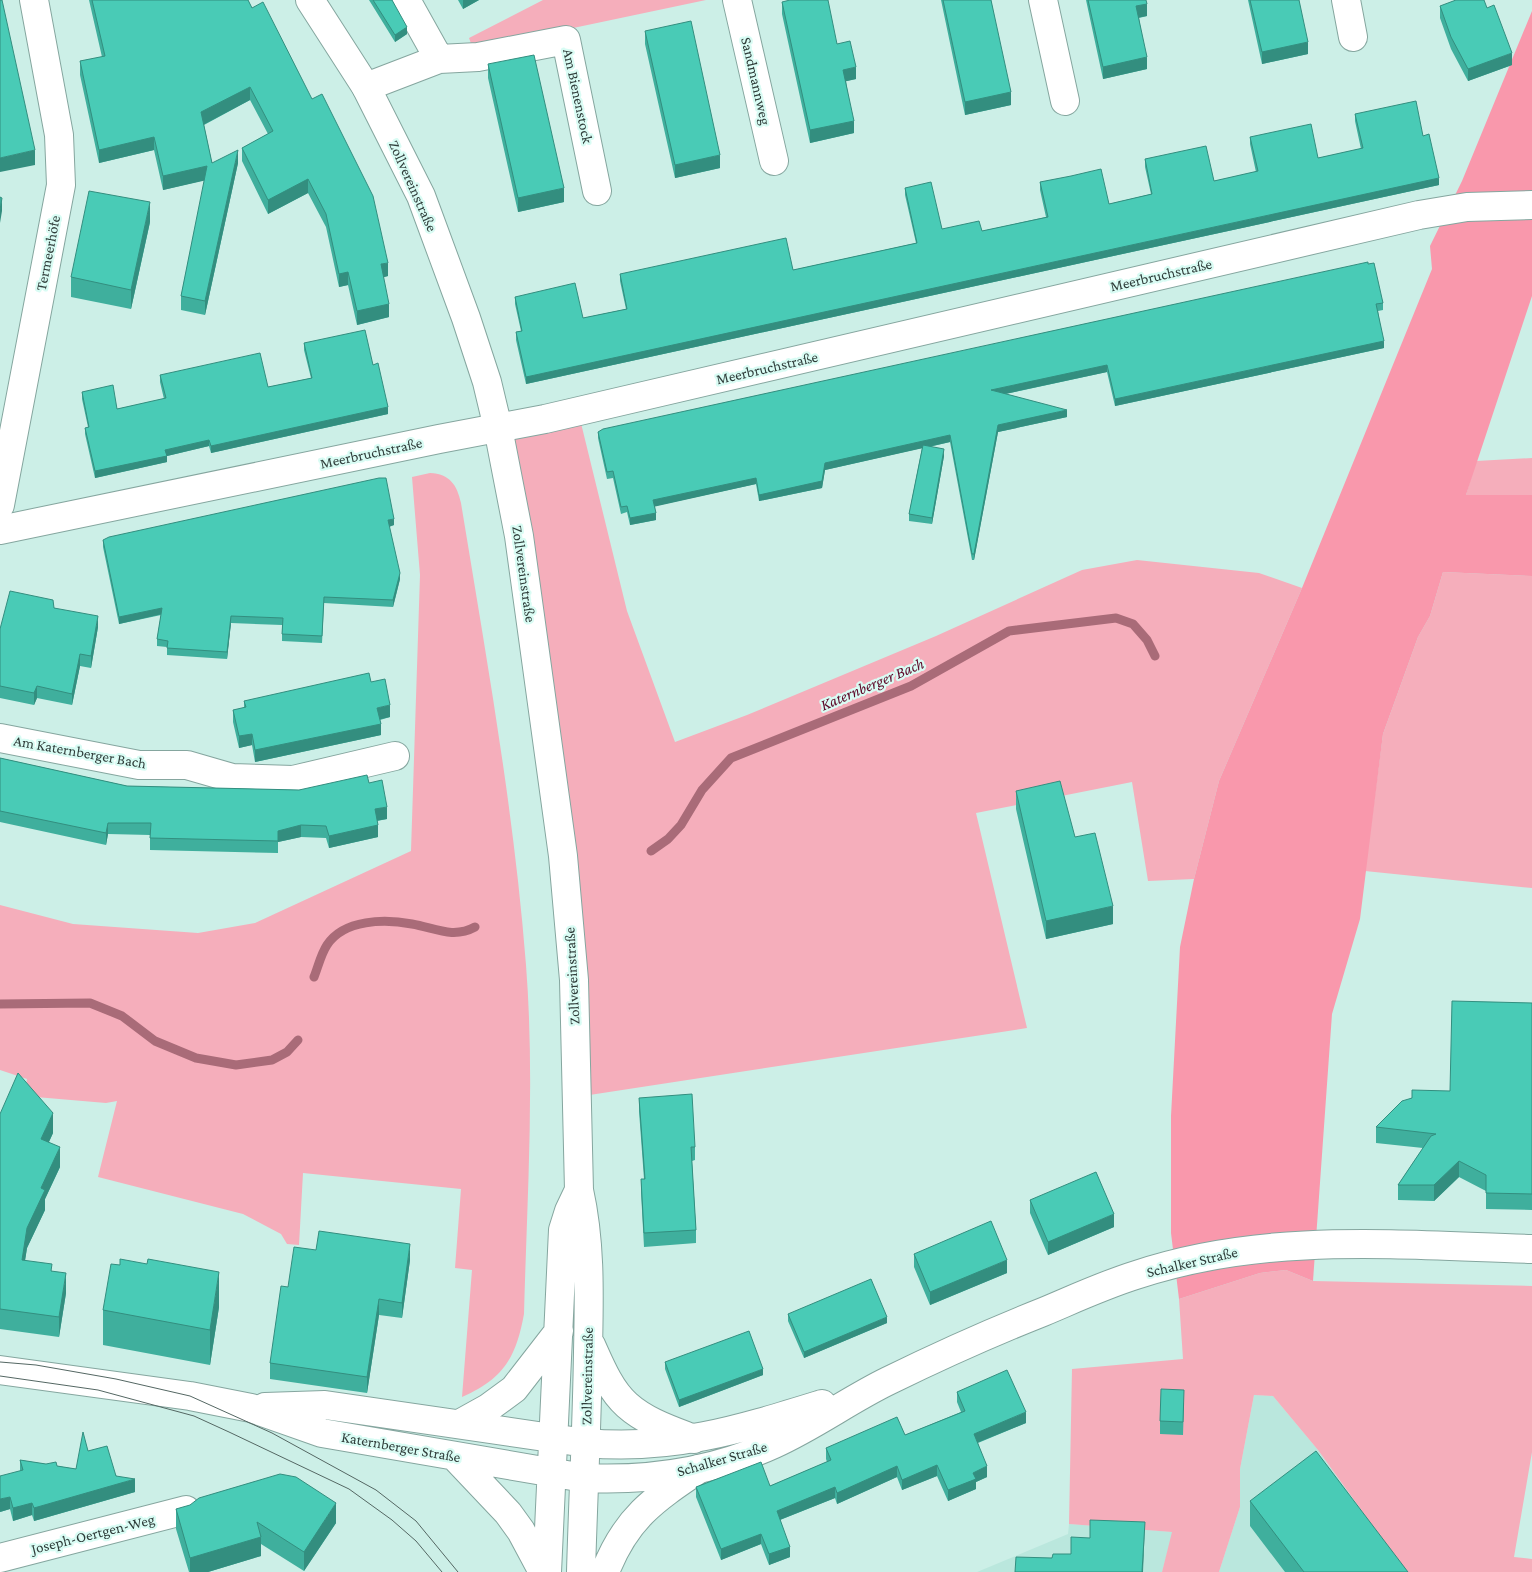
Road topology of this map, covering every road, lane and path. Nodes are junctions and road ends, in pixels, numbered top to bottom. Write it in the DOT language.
graph roads {
  1 [pos="34,0"];
  2 [pos="310,0"];
  3 [pos="406,0"];
  4 [pos="738,0"];
  5 [pos="1043,0"];
  6 [pos="1346,0"];
  7 [pos="1353,36"];
  8 [pos="439,59"];
  9 [pos="366,87"];
  10 [pos="1065,101"];
  11 [pos="774,161"];
  12 [pos="597,191"];
  13 [pos="1532,205"];
  14 [pos="498,428"];
  15 [pos="1,494"];
  16 [pos="0,530"];
  17 [pos="0,738"];
  18 [pos="395,756"];
  19 [pos="579,1190"];
  20 [pos="1532,1249"];
  21 [pos="559,1331"];
  22 [pos="588,1340"];
  23 [pos="0,1370"];
  24 [pos="876,1387"];
  25 [pos="252,1408"];
  26 [pos="461,1423"];
  27 [pos="555,1438"];
  28 [pos="694,1439"];
  29 [pos="586,1443"];
  30 [pos="455,1457"];
  31 [pos="699,1469"];
  32 [pos="553,1474"];
  33 [pos="584,1478"];
  34 [pos="186,1510"];
  35 [pos="0,1558"];
  36 [pos="543,1572"];
  37 [pos="547,1572"];
  38 [pos="581,1572"];
  39 [pos="605,1572"];
  1 -- 15 [label="street, Termeerhöfe"];
  2 -- 9 [label="street, Zollvereinstraße"];
  3 -- 8 [label="street"];
  4 -- 11 [label="street, Sandmannweg"];
  5 -- 10 [label="street"];
  6 -- 7 [label="street"];
  8 -- 9 [label="street, Am Bienenstock"];
  8 -- 12 [label="street, Am Bienenstock"];
  9 -- 14 [label="street, Zollvereinstraße"];
  13 -- 14 [label="street, Meerbruchstraße"];
  14 -- 16 [label="street, Meerbruchstraße"];
  14 -- 19 [label="street, Zollvereinstraße"];
  17 -- 18 [label="street, Am Katernberger Bach"];
  19 -- 21 [label="street, Zollvereinstraße"];
  19 -- 22 [label="street, Zollvereinstraße"];
  20 -- 24 [label="street, Schalker Straße"];
  21 -- 26 [label="street"];
  21 -- 27 [label="street, Zollvereinstraße"];
  22 -- 28 [label="street"];
  22 -- 29 [label="street, Zollvereinstraße"];
  23 -- 25 [label="street, Katernberger Straße"];
  24 -- 28 [label="street, Schalker Straße"];
  24 -- 31 [label="street, Schalker Straße"];
  25 -- 26 [label="street, Katernberger Straße"];
  25 -- 30 [label="street, Katernberger Straße"];
  26 -- 27 [label="street, Katernberger Straße"];
  27 -- 29 [label="street, Katernberger Straße"];
  27 -- 32 [label="street"];
  28 -- 29 [label="street, Schalker Straße"];
  29 -- 33 [label="street"];
  30 -- 32 [label="street, Katernberger Straße"];
  30 -- 36 [label="street"];
  31 -- 33 [label="street, Schalker Straße"];
  31 -- 39 [label="street"];
  32 -- 33 [label="street, Katernberger Straße"];
  32 -- 37 [label="street"];
  33 -- 38 [label="street"];
  34 -- 35 [label="street, Joseph-Oertgen-Weg"];
}
